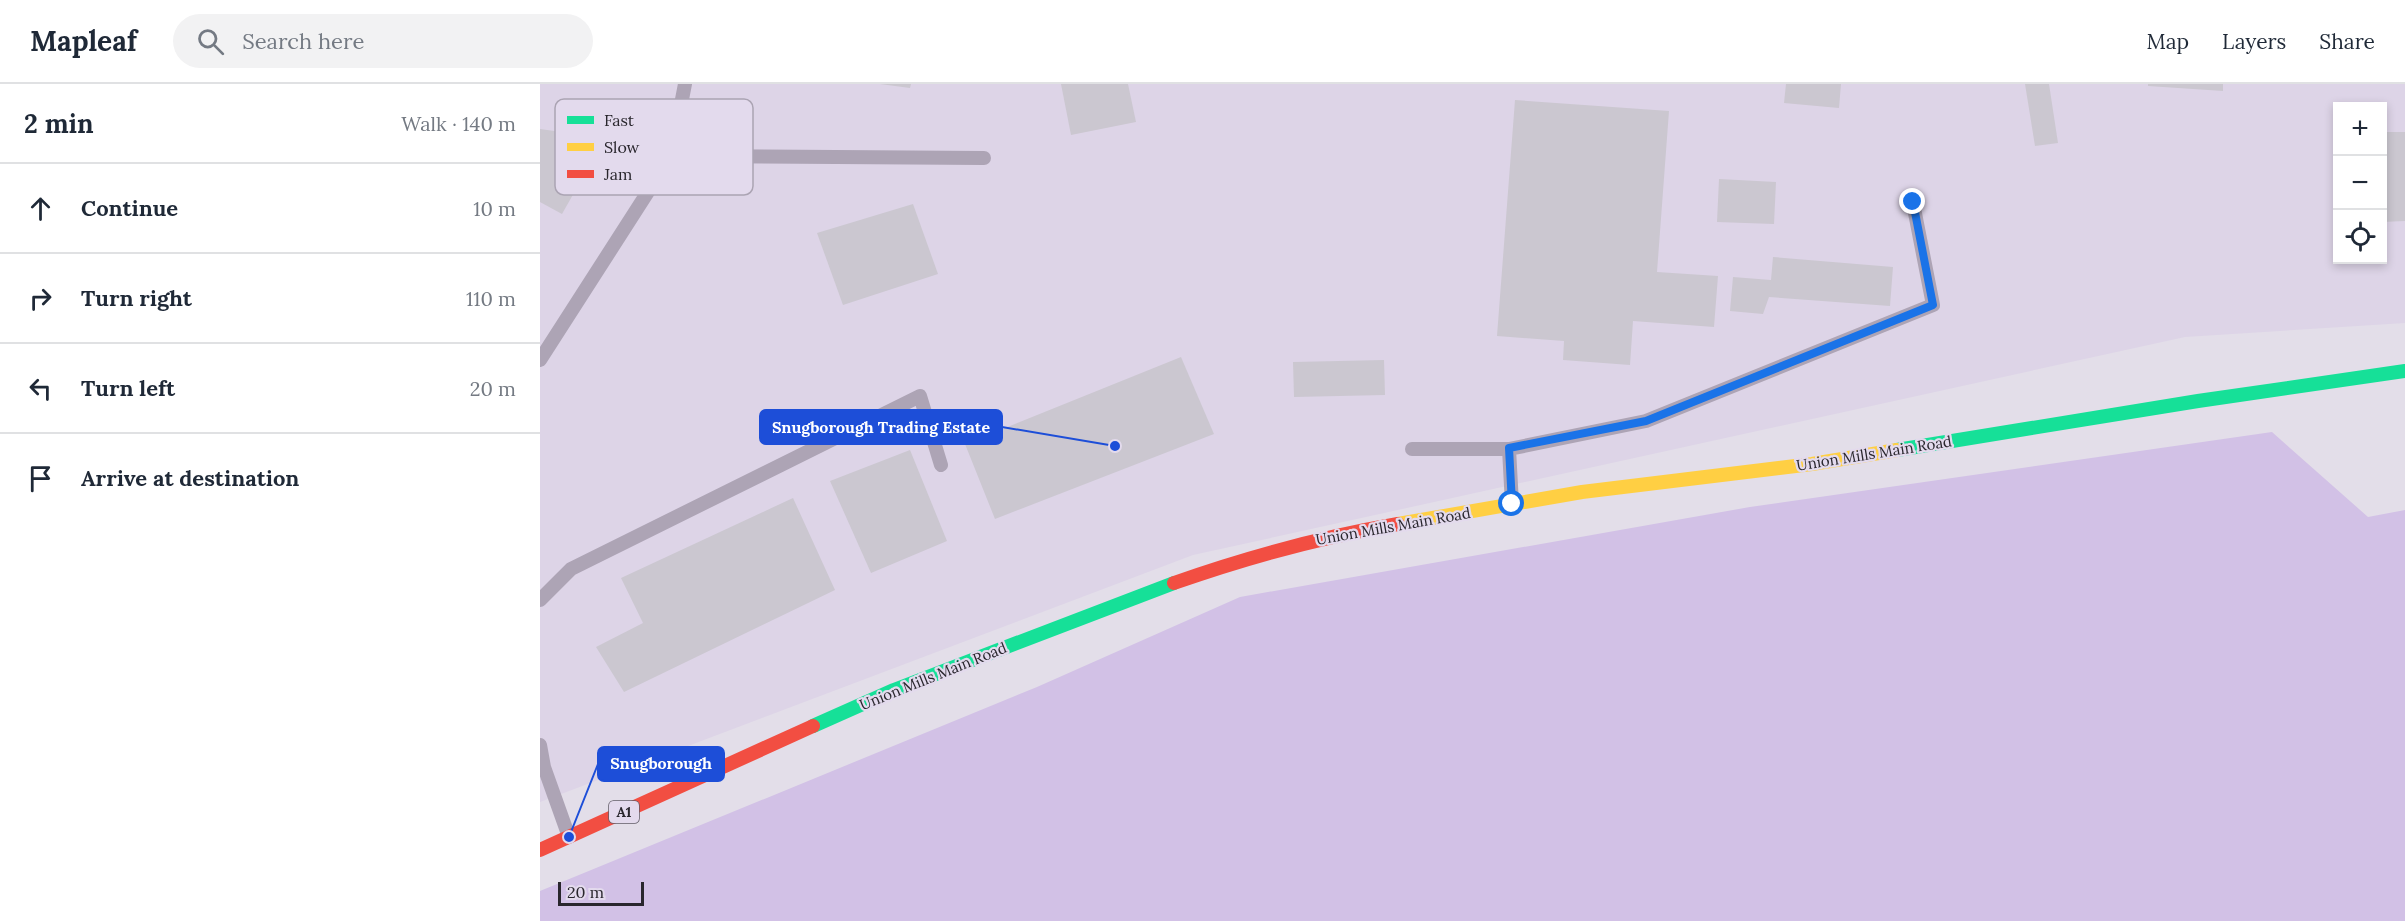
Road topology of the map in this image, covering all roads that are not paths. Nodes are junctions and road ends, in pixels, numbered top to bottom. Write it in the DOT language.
graph roads {
  1 [pos="685,84"];
  2 [pos="682,99"];
  3 [pos="753,157"];
  4 [pos="984,158"];
  5 [pos="646,195"];
  6 [pos="1913,202"];
  7 [pos="540,360"];
  8 [pos="2405,371"];
  9 [pos="1509,448"];
  10 [pos="1412,449"];
  11 [pos="940,465"];
  12 [pos="1512,504"];
  13 [pos="540,600"];
  14 [pos="540,745"];
  15 [pos="569,837"];
  16 [pos="540,850"];
  1 -- 2 [label="lane"];
  3 -- 4 [label="lane"];
  5 -- 7 [label="lane"];
  6 -- 9 [label="lane"];
  8 -- 12 [label="highway, Union Mills Main Road / A1"];
  9 -- 10 [label="lane"];
  9 -- 12 [label="lane"];
  11 -- 13 [label="lane"];
  12 -- 15 [label="highway, Union Mills Main Road / A1"];
  14 -- 15 [label="lane"];
  15 -- 16 [label="highway, Union Mills Main Road / A1"];
}
